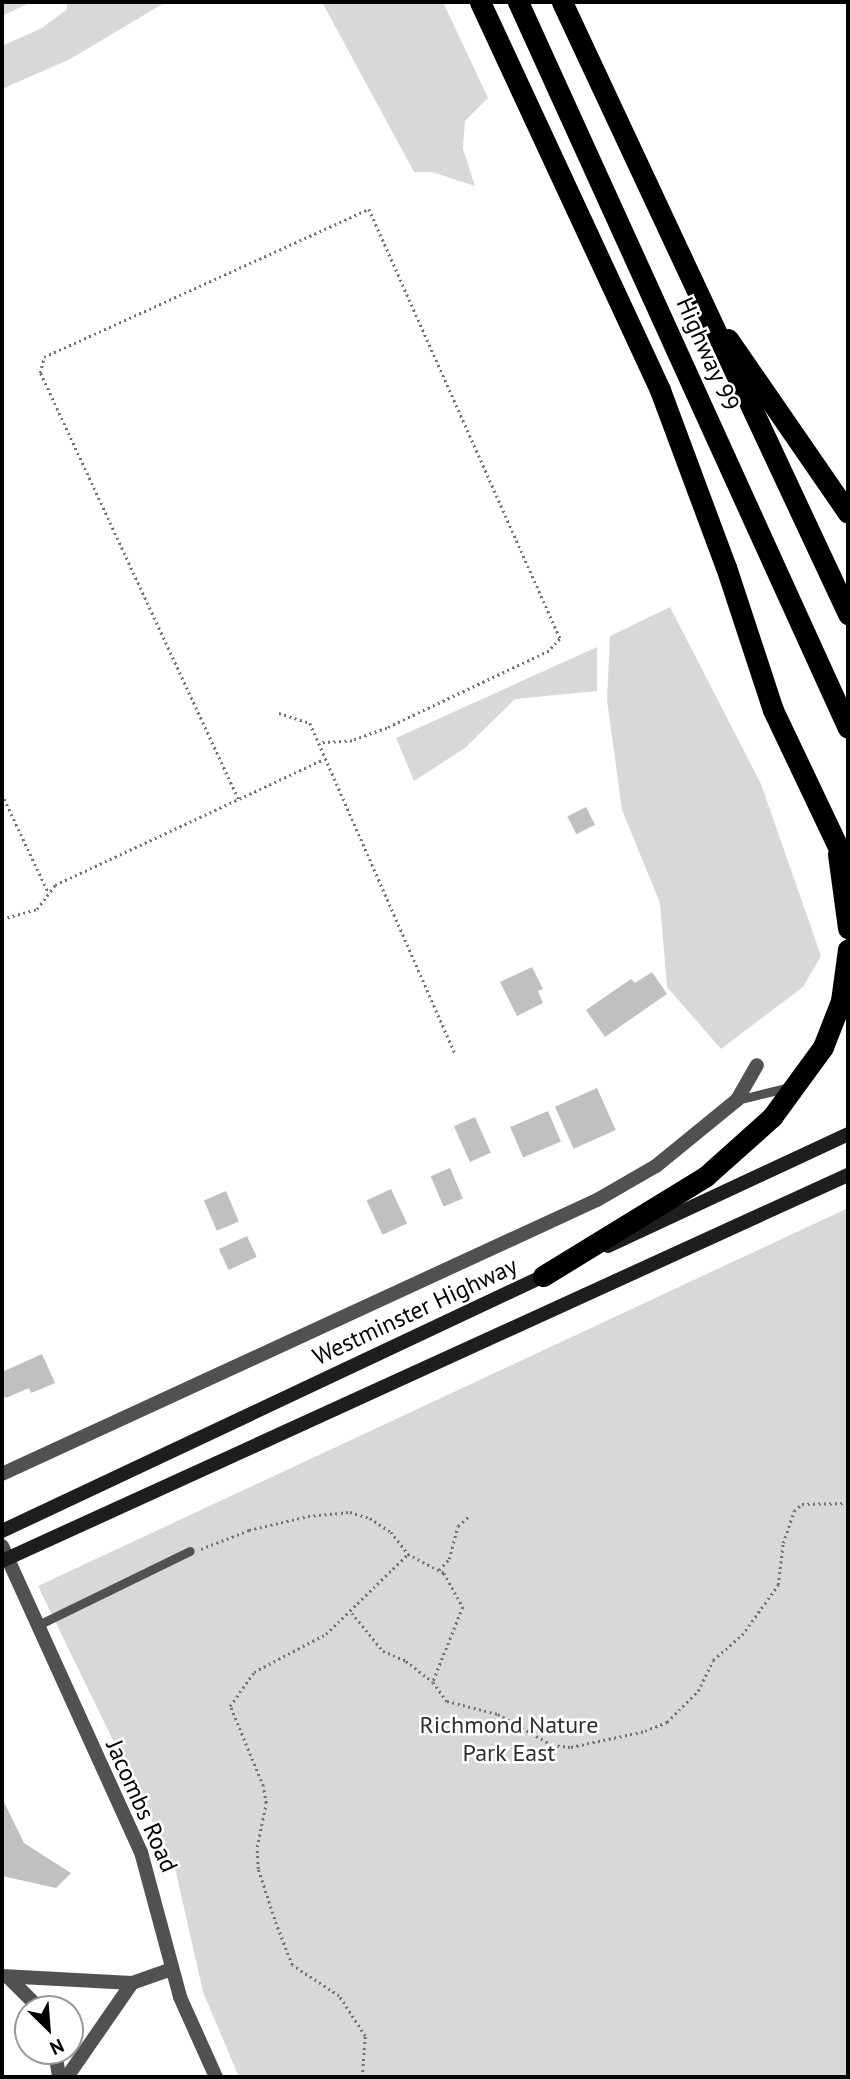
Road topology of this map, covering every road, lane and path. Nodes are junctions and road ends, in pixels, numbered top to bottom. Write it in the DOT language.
graph roads {
  1 [pos="480,2"];
  2 [pos="518,2"];
  3 [pos="562,2"];
  4 [pos="709,316"];
  5 [pos="848,513"];
  6 [pos="848,614"];
  7 [pos="279,713"];
  8 [pos="848,728"];
  9 [pos="319,743"];
  10 [pos="322,760"];
  11 [pos="2,794"];
  12 [pos="238,799"];
  13 [pos="837,848"];
  14 [pos="848,867"];
  15 [pos="48,894"];
  16 [pos="2,919"];
  17 [pos="848,928"];
  18 [pos="848,949"];
  19 [pos="455,1053"];
  20 [pos="757,1065"];
  21 [pos="799,1084"];
  22 [pos="737,1100"];
  23 [pos="848,1134"];
  24 [pos="848,1174"];
  25 [pos="543,1276"];
  26 [pos="2,1474"];
  27 [pos="848,1503"];
  28 [pos="469,1516"];
  29 [pos="2,1531"];
  30 [pos="190,1551"];
  31 [pos="408,1554"];
  32 [pos="3,1555"];
  33 [pos="439,1570"];
  34 [pos="352,1613"];
  35 [pos="36,1626"];
  36 [pos="433,1682"];
  37 [pos="172,1969"];
  38 [pos="5,1976"];
  39 [pos="132,1983"];
  40 [pos="25,1995"];
  41 [pos="67,2077"];
  42 [pos="216,2077"];
  43 [pos="362,2077"];
  1 -- 13 [label="highway"];
  2 -- 8 [label="highway, Highway 99"];
  3 -- 4 [label="highway, Highway 99"];
  4 -- 5 [label="highway"];
  4 -- 6 [label="highway, Highway 99"];
  7 -- 9 [label="path"];
  9 -- 10 [label="path"];
  9 -- 12 [label="path"];
  10 -- 12 [label="path"];
  10 -- 19 [label="path"];
  11 -- 15 [label="path"];
  12 -- 15 [label="path"];
  13 -- 14 [label="highway"];
  13 -- 17 [label="highway"];
  15 -- 16 [label="path"];
  18 -- 21 [label="highway"];
  20 -- 22 [label="street, Westminster Highway"];
  21 -- 22 [label="lane"];
  21 -- 25 [label="highway"];
  22 -- 26 [label="street, Westminster Highway"];
  23 -- 25 [label="main road, Westminster Highway"];
  24 -- 32 [label="main road"];
  25 -- 29 [label="main road, Westminster Highway"];
  27 -- 36 [label="path"];
  28 -- 33 [label="path"];
  30 -- 31 [label="path"];
  30 -- 35 [label="lane"];
  31 -- 33 [label="path"];
  31 -- 34 [label="path"];
  32 -- 35 [label="street, Jacombs Road"];
  33 -- 36 [label="path"];
  34 -- 36 [label="path"];
  34 -- 43 [label="path"];
  35 -- 37 [label="street, Jacombs Road"];
  37 -- 39 [label="street"];
  37 -- 42 [label="street, Jacombs Road"];
  38 -- 39 [label="street"];
  38 -- 40 [label="street"];
  39 -- 41 [label="street"];
}
